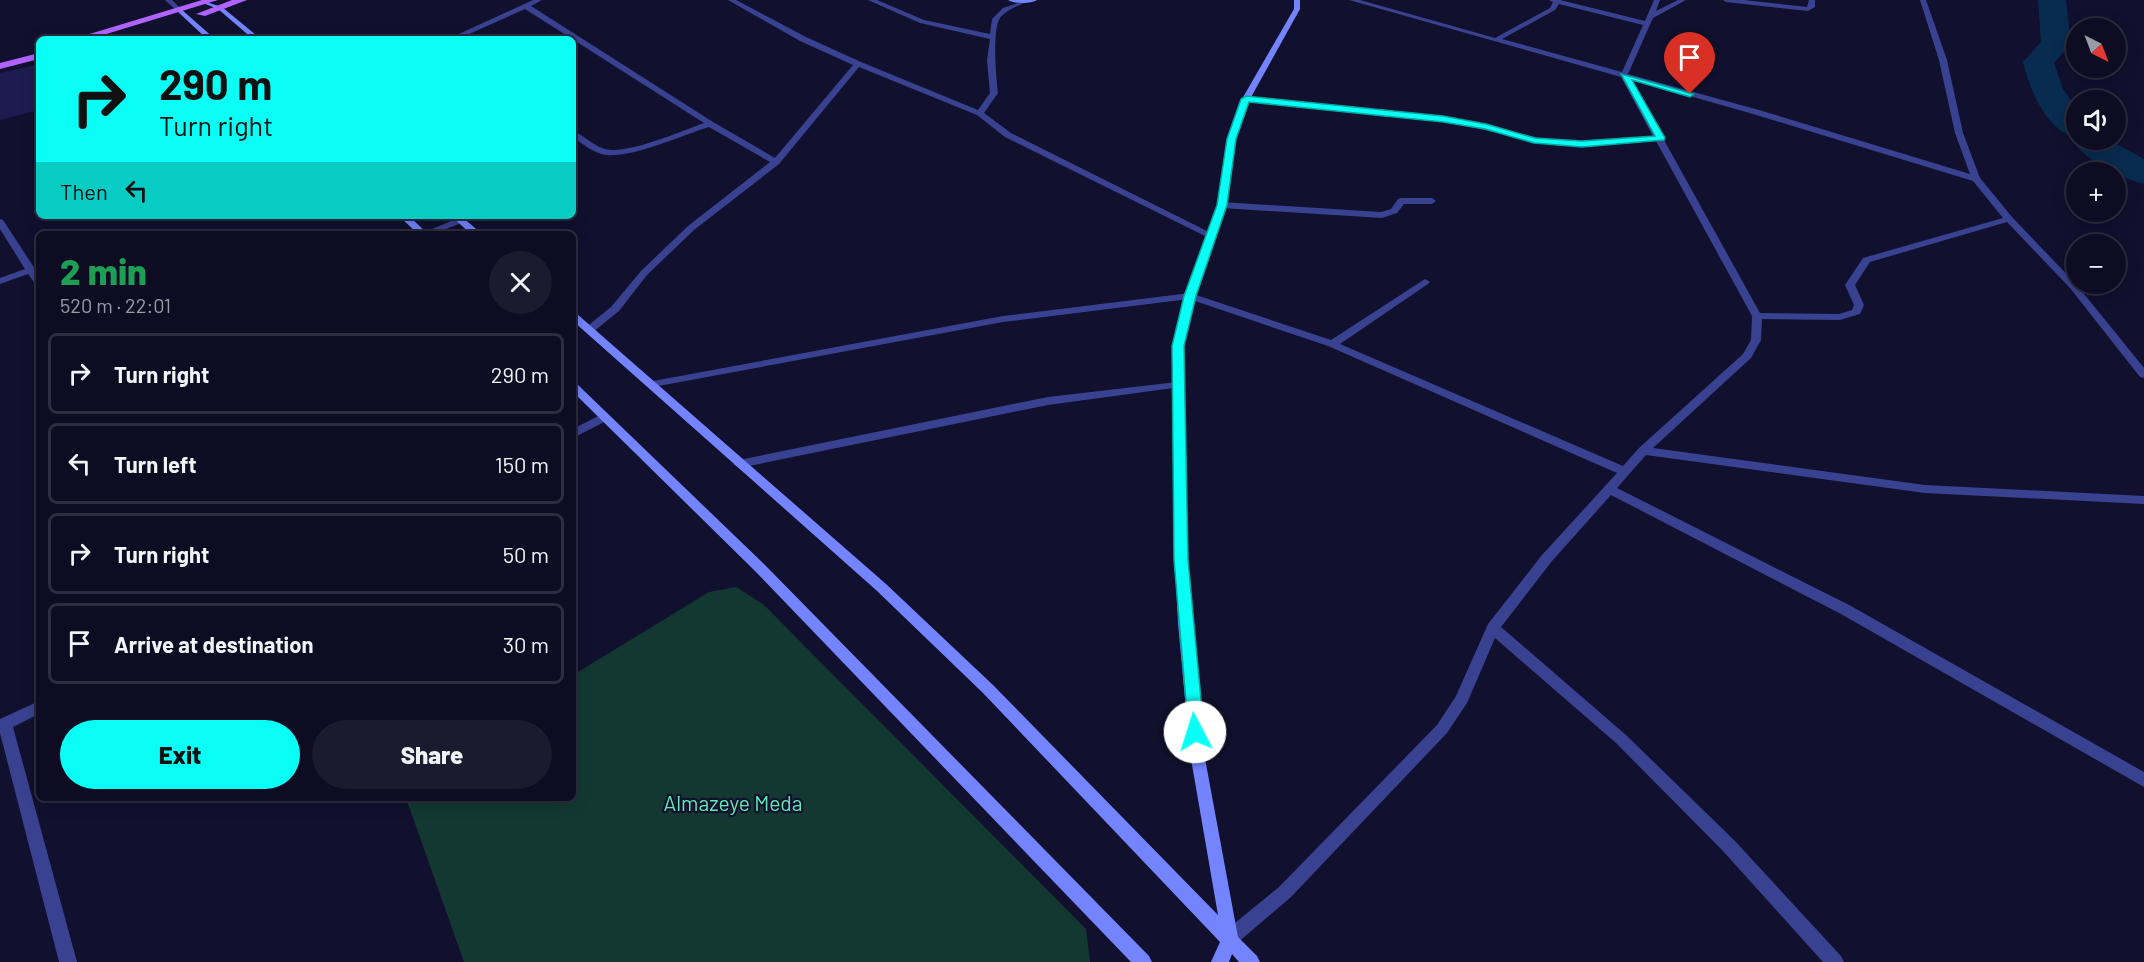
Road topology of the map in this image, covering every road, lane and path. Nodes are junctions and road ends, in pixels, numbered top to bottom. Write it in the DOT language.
graph roads {
  1 [pos="168,0"];
  2 [pos="242,0"];
  3 [pos="539,0"];
  4 [pos="753,0"];
  5 [pos="872,0"];
  6 [pos="1011,0"];
  7 [pos="1034,0"];
  8 [pos="1297,0"];
  9 [pos="1352,0"];
  10 [pos="1657,0"];
  11 [pos="1683,0"];
  12 [pos="1726,0"];
  13 [pos="1812,0"];
  14 [pos="1923,0"];
  15 [pos="210,2"];
  16 [pos="735,2"];
  17 [pos="1022,2"];
  18 [pos="1554,2"];
  19 [pos="526,6"];
  20 [pos="183,14"];
  21 [pos="1651,16"];
  22 [pos="1645,23"];
  23 [pos="91,36"];
  24 [pos="118,36"];
  25 [pos="208,36"];
  26 [pos="253,36"];
  27 [pos="459,36"];
  28 [pos="573,36"];
  29 [pos="992,37"];
  30 [pos="576,38"];
  31 [pos="1496,40"];
  32 [pos="36,49"];
  33 [pos="0,57"];
  34 [pos="36,57"];
  35 [pos="858,64"];
  36 [pos="0,66"];
  37 [pos="1624,76"];
  38 [pos="1246,99"];
  39 [pos="980,113"];
  40 [pos="710,124"];
  41 [pos="576,135"];
  42 [pos="1661,138"];
  43 [pos="776,162"];
  44 [pos="1976,179"];
  45 [pos="1432,201"];
  46 [pos="1222,205"];
  47 [pos="407,219"];
  48 [pos="457,219"];
  49 [pos="460,219"];
  50 [pos="2009,219"];
  51 [pos="0,222"];
  52 [pos="421,231"];
  53 [pos="431,231"];
  54 [pos="474,231"];
  55 [pos="1212,236"];
  56 [pos="31,270"];
  57 [pos="36,278"];
  58 [pos="0,281"];
  59 [pos="1425,282"];
  60 [pos="1190,296"];
  61 [pos="1757,316"];
  62 [pos="576,319"];
  63 [pos="589,330"];
  64 [pos="1332,344"];
  65 [pos="2144,375"];
  66 [pos="653,384"];
  67 [pos="1177,385"];
  68 [pos="576,389"];
  69 [pos="604,417"];
  70 [pos="576,432"];
  71 [pos="1643,451"];
  72 [pos="739,464"];
  73 [pos="1625,472"];
  74 [pos="1610,489"];
  75 [pos="2144,500"];
  76 [pos="1493,628"];
  77 [pos="36,708"];
  78 [pos="2,725"];
  79 [pos="2144,780"];
  80 [pos="1230,938"];
  81 [pos="68,962"];
  82 [pos="1143,962"];
  83 [pos="1220,962"];
  84 [pos="1251,962"];
  85 [pos="1835,962"];
  1 -- 20 [label="street"];
  2 -- 15 [label="main road"];
  3 -- 19 [label="street"];
  4 -- 16 [label="street"];
  5 -- 29 [label="street"];
  6 -- 17 [label="street"];
  7 -- 17 [label="street"];
  8 -- 38 [label="street"];
  9 -- 31 [label="street"];
  10 -- 21 [label="street"];
  11 -- 21 [label="street"];
  12 -- 13 [label="street"];
  14 -- 44 [label="street"];
  15 -- 20 [label="main road"];
  15 -- 20 [label="main road"];
  15 -- 26 [label="street"];
  16 -- 35 [label="street"];
  17 -- 29 [label="street"];
  18 -- 22 [label="street"];
  18 -- 31 [label="street"];
  19 -- 27 [label="street"];
  19 -- 28 [label="street"];
  20 -- 23 [label="main road"];
  20 -- 24 [label="main road"];
  20 -- 25 [label="street"];
  21 -- 22 [label="street"];
  22 -- 37 [label="street"];
  29 -- 39 [label="street"];
  30 -- 40 [label="street"];
  31 -- 37 [label="street"];
  32 -- 33 [label="main road"];
  34 -- 36 [label="main road"];
  35 -- 39 [label="street"];
  35 -- 43 [label="street"];
  37 -- 42 [label="street"];
  37 -- 44 [label="street"];
  38 -- 42 [label="street"];
  38 -- 46 [label="street"];
  39 -- 55 [label="street"];
  40 -- 41 [label="street"];
  40 -- 43 [label="street"];
  42 -- 61 [label="street"];
  43 -- 63 [label="street"];
  44 -- 50 [label="street"];
  45 -- 46 [label="street"];
  46 -- 55 [label="street"];
  47 -- 52 [label="street"];
  48 -- 53 [label="street"];
  49 -- 54 [label="street"];
  50 -- 61 [label="street"];
  50 -- 65 [label="street"];
  51 -- 56 [label="street"];
  55 -- 60 [label="street"];
  56 -- 57 [label="street"];
  56 -- 58 [label="street"];
  59 -- 64 [label="street"];
  60 -- 64 [label="street"];
  60 -- 66 [label="street"];
  60 -- 67 [label="street"];
  61 -- 71 [label="street"];
  62 -- 63 [label="street"];
  63 -- 66 [label="street"];
  64 -- 73 [label="street"];
  66 -- 72 [label="street"];
  67 -- 72 [label="street"];
  67 -- 80 [label="street"];
  68 -- 69 [label="street"];
  69 -- 70 [label="street"];
  69 -- 82 [label="street"];
  71 -- 73 [label="street"];
  71 -- 75 [label="street"];
  72 -- 80 [label="street"];
  73 -- 74 [label="street"];
  74 -- 76 [label="street"];
  74 -- 79 [label="street"];
  76 -- 80 [label="street"];
  76 -- 85 [label="street"];
  77 -- 78 [label="street"];
  78 -- 81 [label="street"];
  80 -- 83 [label="street"];
  80 -- 84 [label="street"];
}
